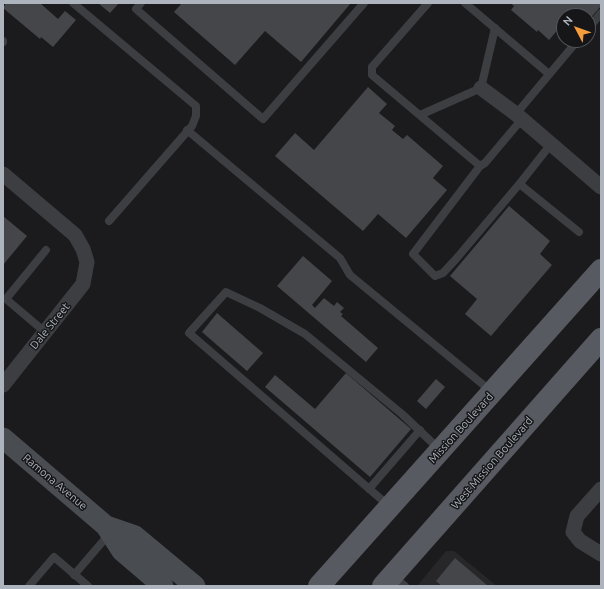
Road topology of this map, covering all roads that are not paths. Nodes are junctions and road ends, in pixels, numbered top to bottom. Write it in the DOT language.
graph roads {
  1 [pos="73,3"];
  2 [pos="141,3"];
  3 [pos="364,3"];
  4 [pos="428,3"];
  5 [pos="464,3"];
  6 [pos="495,28"];
  7 [pos="571,48"];
  8 [pos="549,74"];
  9 [pos="481,88"];
  10 [pos="420,115"];
  11 [pos="519,116"];
  12 [pos="187,130"];
  13 [pos="551,144"];
  14 [pos="480,166"];
  15 [pos="3,174"];
  16 [pos="521,182"];
  17 [pos="601,187"];
  18 [pos="108,221"];
  19 [pos="579,232"];
  20 [pos="46,250"];
  21 [pos="601,270"];
  22 [pos="4,300"];
  23 [pos="45,332"];
  24 [pos="601,339"];
  25 [pos="3,385"];
  26 [pos="492,393"];
  27 [pos="420,430"];
  28 [pos="3,438"];
  29 [pos="441,450"];
  30 [pos="601,488"];
  31 [pos="369,490"];
  32 [pos="390,508"];
  33 [pos="108,529"];
  34 [pos="601,554"];
  35 [pos="74,575"];
  36 [pos="393,582"];
  37 [pos="29,586"];
  38 [pos="88,586"];
  39 [pos="163,586"];
  40 [pos="195,586"];
  41 [pos="319,586"];
  1 -- 12 [label="lane"];
  2 -- 3 [label="lane"];
  4 -- 10 [label="lane"];
  5 -- 6 [label="lane"];
  6 -- 8 [label="lane"];
  6 -- 9 [label="lane"];
  7 -- 8 [label="lane"];
  8 -- 11 [label="lane"];
  9 -- 10 [label="lane"];
  9 -- 11 [label="street"];
  10 -- 14 [label="lane"];
  11 -- 13 [label="street"];
  11 -- 14 [label="lane"];
  12 -- 18 [label="lane"];
  12 -- 26 [label="lane"];
  13 -- 16 [label="lane"];
  13 -- 17 [label="street"];
  14 -- 16 [label="lane"];
  15 -- 23 [label="street, Dale Street"];
  16 -- 19 [label="lane"];
  20 -- 22 [label="lane"];
  21 -- 26 [label="main road, Mission Boulevard"];
  22 -- 23 [label="lane"];
  23 -- 25 [label="street, Dale Street"];
  24 -- 36 [label="main road, West Mission Boulevard"];
  26 -- 29 [label="main road, Mission Boulevard"];
  27 -- 29 [label="lane"];
  27 -- 31 [label="lane"];
  27 -- 31 [label="lane"];
  28 -- 33 [label="main road, Ramona Avenue"];
  29 -- 32 [label="main road, Mission Boulevard"];
  30 -- 34 [label="street"];
  31 -- 32 [label="lane"];
  32 -- 41 [label="main road, Mission Boulevard"];
  33 -- 35 [label="lane"];
  33 -- 39 [label="main road, Ramona Avenue"];
  33 -- 40 [label="main road, Ramona Avenue"];
  35 -- 37 [label="lane"];
  35 -- 38 [label="lane"];
}
